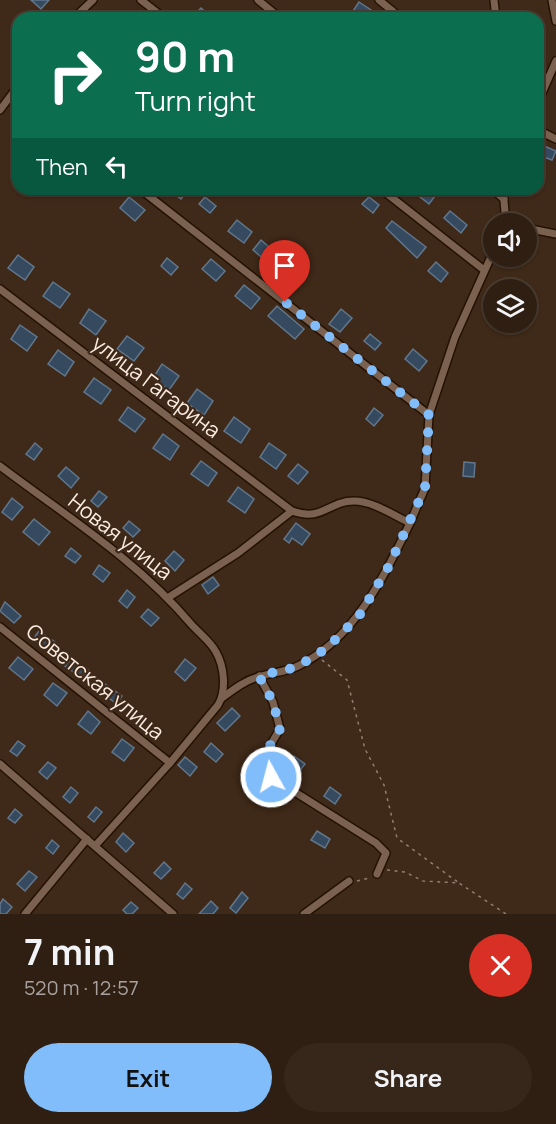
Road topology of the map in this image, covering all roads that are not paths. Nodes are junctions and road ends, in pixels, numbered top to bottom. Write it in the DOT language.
graph roads {
  1 [pos="93,0"];
  2 [pos="141,0"];
  3 [pos="258,0"];
  4 [pos="379,0"];
  5 [pos="552,0"];
  6 [pos="80,12"];
  7 [pos="156,12"];
  8 [pos="273,12"];
  9 [pos="393,12"];
  10 [pos="556,21"];
  11 [pos="556,61"];
  12 [pos="544,88"];
  13 [pos="12,95"];
  14 [pos="0,110"];
  15 [pos="148,195"];
  16 [pos="389,195"];
  17 [pos="499,195"];
  18 [pos="504,195"];
  19 [pos="504,199"];
  20 [pos="505,213"];
  21 [pos="537,230"];
  22 [pos="556,234"];
  23 [pos="486,267"];
  24 [pos="484,270"];
  25 [pos="0,289"];
  26 [pos="429,415"];
  27 [pos="0,466"];
  28 [pos="292,512"];
  29 [pos="410,523"];
  30 [pos="169,597"];
  31 [pos="0,627"];
  32 [pos="259,676"];
  33 [pos="222,698"];
  34 [pos="170,763"];
  35 [pos="0,764"];
  36 [pos="87,839"];
  37 [pos="95,846"];
  38 [pos="377,874"];
  39 [pos="349,880"];
  40 [pos="26,914"];
  41 [pos="173,914"];
  42 [pos="304,914"];
  1 -- 6 [label="street"];
  2 -- 7 [label="street"];
  3 -- 8 [label="street"];
  4 -- 9 [label="street"];
  5 -- 10 [label="street"];
  11 -- 12 [label="street"];
  13 -- 14 [label="street"];
  15 -- 26 [label="street"];
  16 -- 24 [label="street"];
  17 -- 19 [label="street"];
  18 -- 19 [label="street"];
  19 -- 20 [label="street"];
  21 -- 22 [label="street"];
  23 -- 24 [label="street"];
  24 -- 26 [label="street"];
  25 -- 28 [label="street, улица Гагарина"];
  26 -- 29 [label="street"];
  27 -- 30 [label="street, Новая улица"];
  28 -- 29 [label="street"];
  28 -- 30 [label="street"];
  29 -- 32 [label="street"];
  30 -- 33 [label="street, Новая улица"];
  31 -- 34 [label="street, Советская улица"];
  32 -- 33 [label="street"];
  32 -- 38 [label="street"];
  33 -- 34 [label="street"];
  34 -- 37 [label="street"];
  35 -- 36 [label="street"];
  36 -- 37 [label="street"];
  36 -- 40 [label="street"];
  37 -- 41 [label="street"];
  39 -- 42 [label="street"];
}
